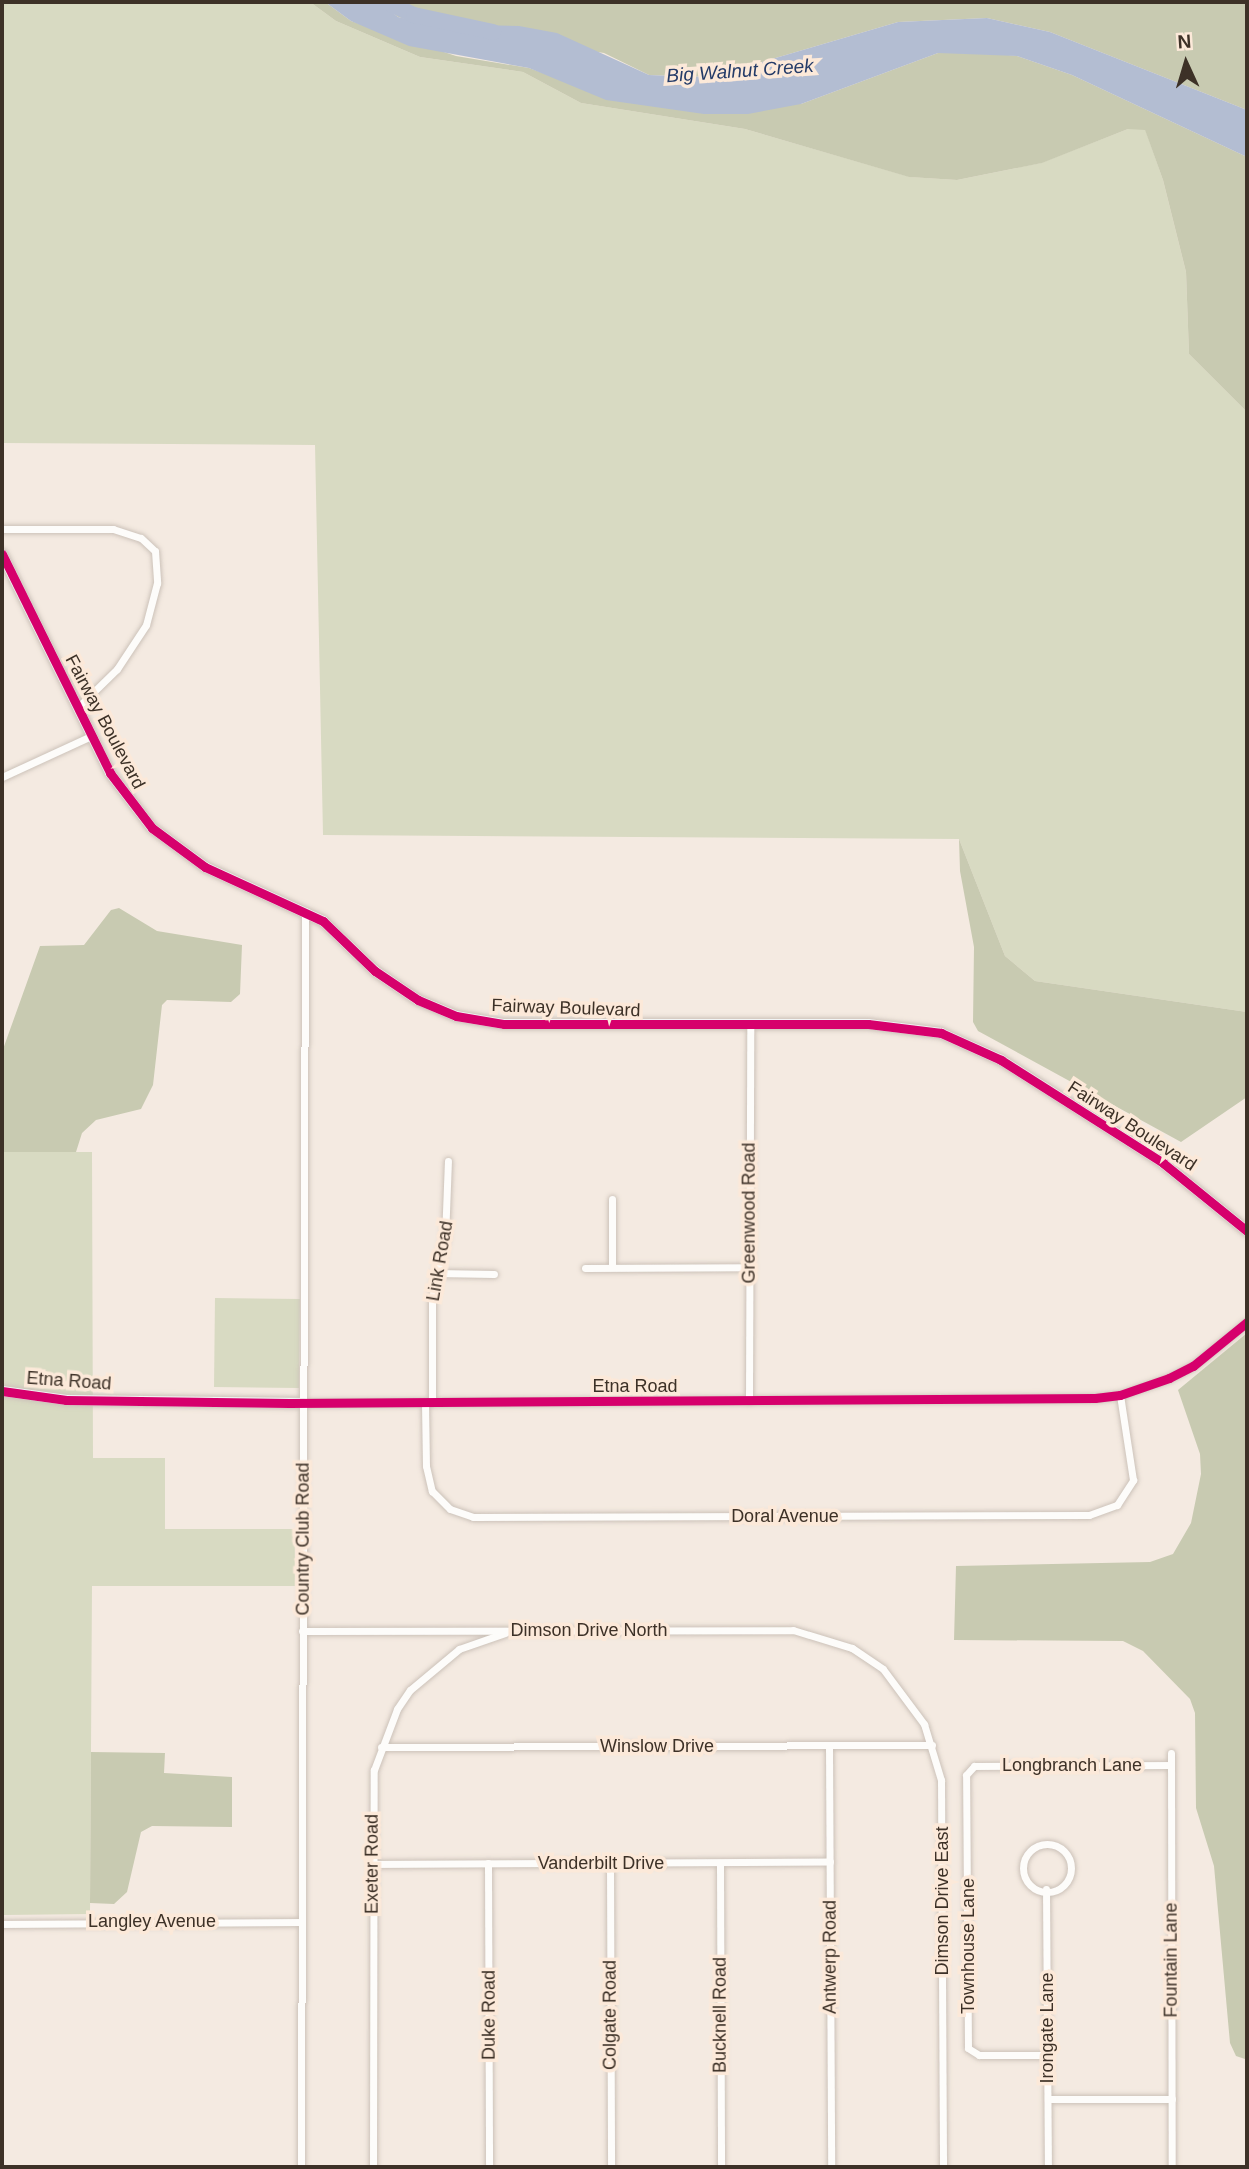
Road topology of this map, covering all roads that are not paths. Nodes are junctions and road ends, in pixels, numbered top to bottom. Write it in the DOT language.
graph roads {
  1 [pos="2,529"];
  2 [pos="2,554"];
  3 [pos="78,707"];
  4 [pos="91,736"];
  5 [pos="2,777"];
  6 [pos="306,910"];
  7 [pos="750,1026"];
  8 [pos="448,1161"];
  9 [pos="612,1199"];
  10 [pos="1247,1231"];
  11 [pos="612,1267"];
  12 [pos="750,1267"];
  13 [pos="585,1268"];
  14 [pos="436,1273"];
  15 [pos="494,1274"];
  16 [pos="1247,1322"];
  17 [pos="2,1391"];
  18 [pos="1120,1395"];
  19 [pos="749,1401"];
  20 [pos="303,1403"];
  21 [pos="428,1403"];
  22 [pos="513,1630"];
  23 [pos="302,1631"];
  24 [pos="869,1659"];
  25 [pos="932,1745"];
  26 [pos="829,1746"];
  27 [pos="381,1747"];
  28 [pos="1171,1753"];
  29 [pos="1171,1765"];
  30 [pos="974,1766"];
  31 [pos="830,1862"];
  32 [pos="488,1863"];
  33 [pos="610,1863"];
  34 [pos="720,1863"];
  35 [pos="372,1864"];
  36 [pos="1046,1889"];
  37 [pos="302,1922"];
  38 [pos="2,1924"];
  39 [pos="1047,2055"];
  40 [pos="1048,2099"];
  41 [pos="1172,2099"];
  42 [pos="301,2167"];
  43 [pos="373,2167"];
  44 [pos="489,2167"];
  45 [pos="611,2167"];
  46 [pos="721,2167"];
  47 [pos="831,2167"];
  48 [pos="943,2167"];
  49 [pos="1048,2167"];
  50 [pos="1172,2167"];
  1 -- 3 [label="street"];
  2 -- 3 [label="street, Fairway Boulevard"];
  3 -- 4 [label="street, Fairway Boulevard"];
  4 -- 5 [label="street"];
  4 -- 6 [label="street, Fairway Boulevard"];
  6 -- 7 [label="street, Fairway Boulevard"];
  6 -- 20 [label="street, Country Club Road"];
  7 -- 10 [label="street, Fairway Boulevard"];
  7 -- 12 [label="street, Greenwood Road"];
  8 -- 14 [label="street, Link Road"];
  9 -- 11 [label="street"];
  11 -- 12 [label="street"];
  11 -- 13 [label="street"];
  12 -- 19 [label="street, Greenwood Road"];
  14 -- 15 [label="street"];
  14 -- 21 [label="street, Link Road"];
  16 -- 18 [label="street, Etna Road"];
  17 -- 20 [label="street, Etna Road"];
  18 -- 19 [label="street, Etna Road"];
  18 -- 21 [label="street, Doral Avenue"];
  19 -- 21 [label="street, Etna Road"];
  20 -- 21 [label="street, Etna Road"];
  20 -- 23 [label="street, Country Club Road"];
  22 -- 23 [label="street, Dimson Drive North"];
  22 -- 24 [label="street, Dimson Drive North"];
  22 -- 27 [label="street, Exeter Road"];
  23 -- 37 [label="street, Country Club Road"];
  24 -- 25 [label="street, Dimson Drive East"];
  25 -- 26 [label="street, Winslow Drive"];
  25 -- 48 [label="street, Dimson Drive East"];
  26 -- 27 [label="street, Winslow Drive"];
  26 -- 31 [label="street, Antwerp Road"];
  27 -- 35 [label="street, Exeter Road"];
  28 -- 29 [label="street, Fountain Lane"];
  29 -- 30 [label="street, Longbranch Lane"];
  29 -- 41 [label="street, Fountain Lane"];
  30 -- 39 [label="street, Townhouse Lane"];
  31 -- 34 [label="street, Vanderbilt Drive"];
  31 -- 47 [label="street, Antwerp Road"];
  32 -- 33 [label="street, Vanderbilt Drive"];
  32 -- 35 [label="street, Vanderbilt Drive"];
  32 -- 44 [label="street, Duke Road"];
  33 -- 34 [label="street, Vanderbilt Drive"];
  33 -- 45 [label="street, Colgate Road"];
  34 -- 46 [label="street, Bucknell Road"];
  35 -- 43 [label="street, Exeter Road"];
  36 -- 36 [label="street"];
  36 -- 39 [label="street, Irongate Lane"];
  37 -- 38 [label="street, Langley Avenue"];
  37 -- 42 [label="street, Country Club Road"];
  39 -- 40 [label="street, Irongate Lane"];
  40 -- 41 [label="street"];
  40 -- 49 [label="street, Irongate Lane"];
  41 -- 50 [label="street, Fountain Lane"];
}
